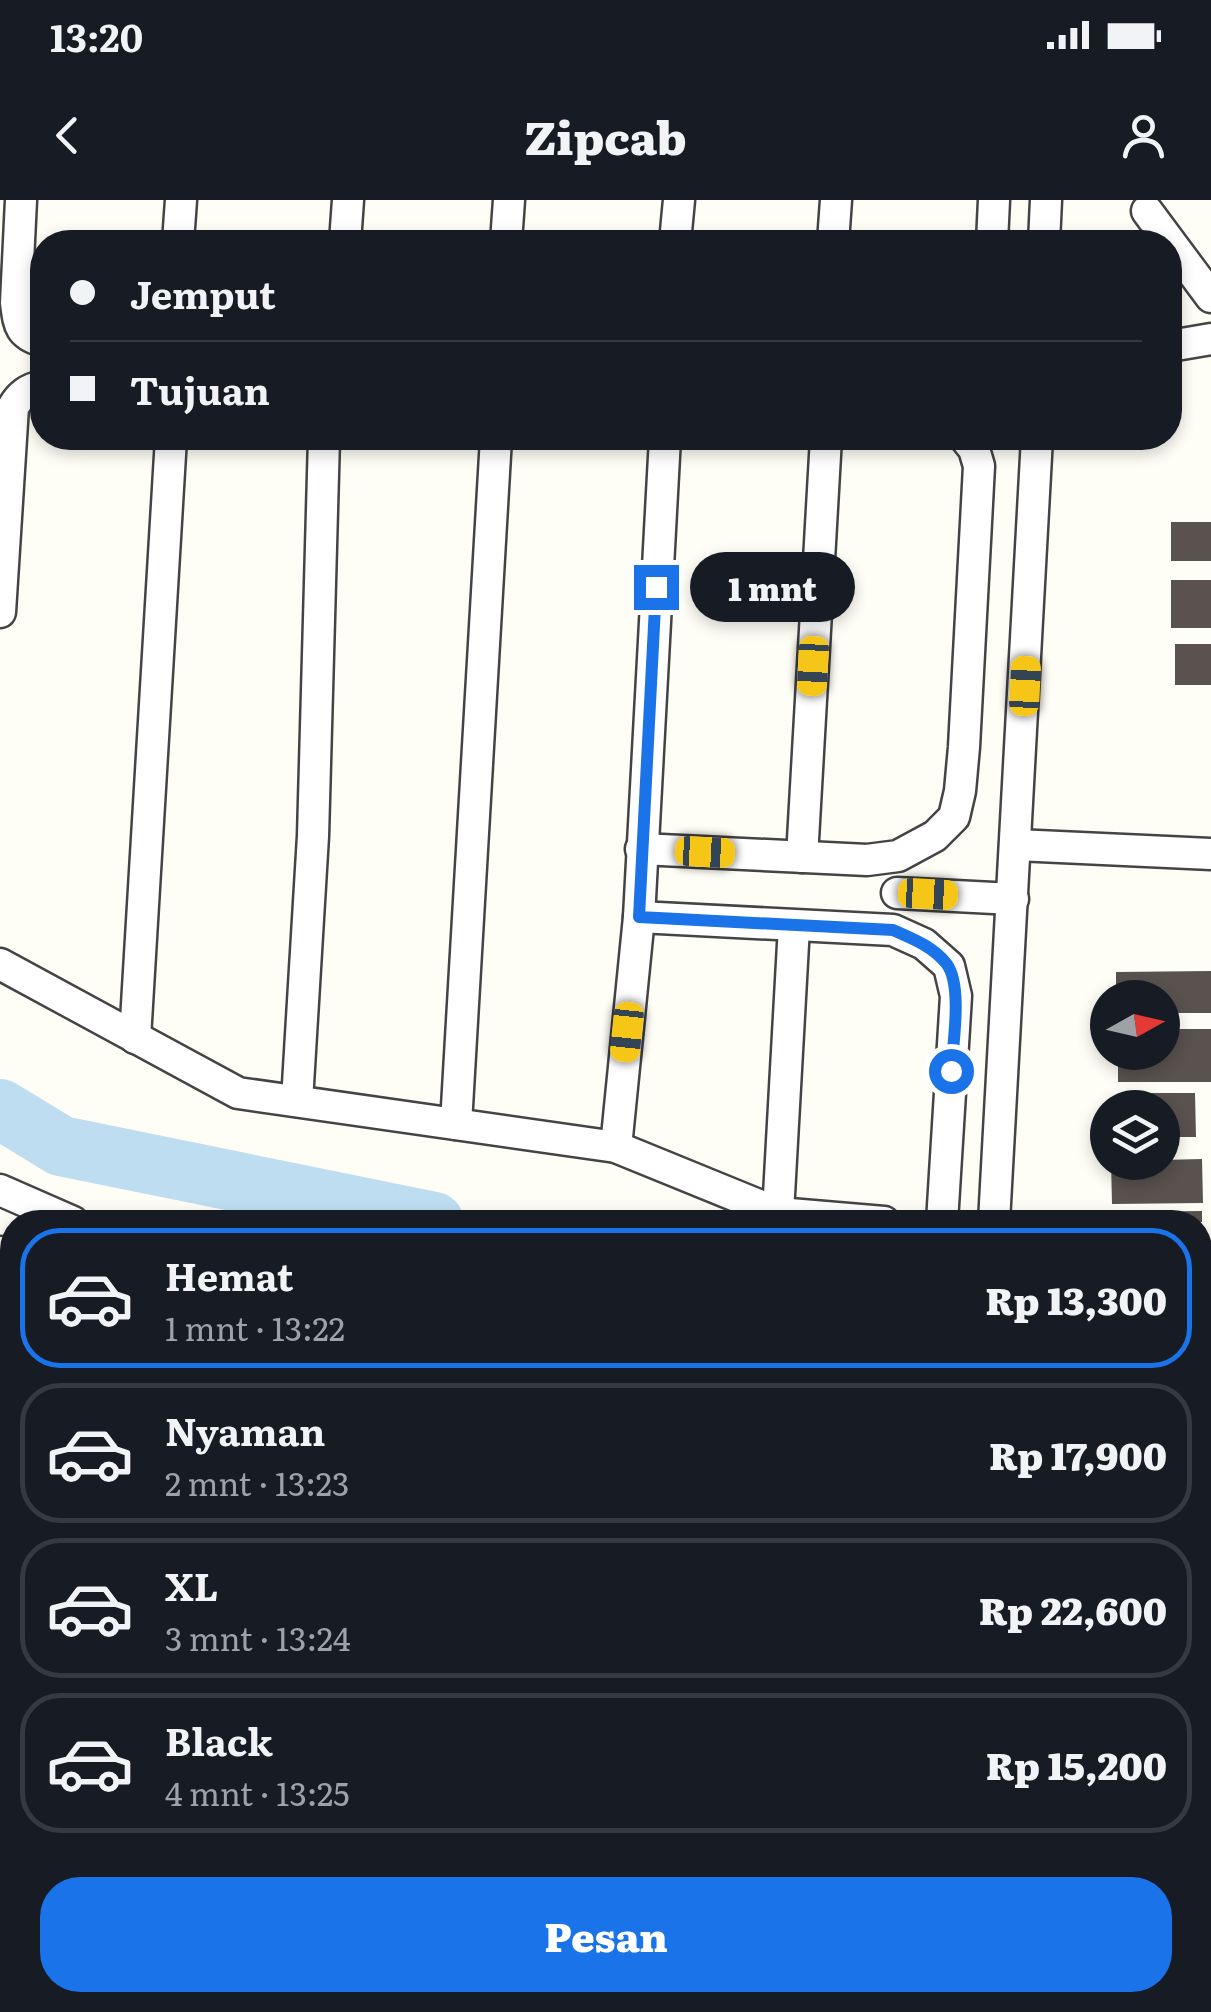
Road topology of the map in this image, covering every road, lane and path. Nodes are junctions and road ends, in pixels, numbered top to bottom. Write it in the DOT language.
graph roads {
  1 [pos="21,200"];
  2 [pos="181,200"];
  3 [pos="348,200"];
  4 [pos="509,200"];
  5 [pos="679,200"];
  6 [pos="836,200"];
  7 [pos="994,200"];
  8 [pos="1046,200"];
  9 [pos="1147,211"];
  10 [pos="179,230"];
  11 [pos="346,230"];
  12 [pos="507,230"];
  13 [pos="677,230"];
  14 [pos="834,230"];
  15 [pos="993,230"];
  16 [pos="1045,230"];
  17 [pos="1161,230"];
  18 [pos="1182,259"];
  19 [pos="1211,298"];
  20 [pos="30,337"];
  21 [pos="1211,339"];
  22 [pos="1182,344"];
  23 [pos="30,391"];
  24 [pos="170,450"];
  25 [pos="324,450"];
  26 [pos="495,450"];
  27 [pos="664,450"];
  28 [pos="825,450"];
  29 [pos="974,450"];
  30 [pos="1037,450"];
  31 [pos="0,612"];
  32 [pos="1016,845"];
  33 [pos="641,849"];
  34 [pos="1211,854"];
  35 [pos="802,856"];
  36 [pos="898,856"];
  37 [pos="897,893"];
  38 [pos="1013,899"];
  39 [pos="639,917"];
  40 [pos="794,926"];
  41 [pos="893,930"];
  42 [pos="0,964"];
  43 [pos="135,1038"];
  44 [pos="297,1101"];
  45 [pos="456,1124"];
  46 [pos="616,1147"];
  47 [pos="0,1190"];
  48 [pos="45,1210"];
  49 [pos="771,1210"];
  50 [pos="778,1210"];
  51 [pos="943,1210"];
  52 [pos="995,1210"];
  1 -- 20 [label="street"];
  2 -- 10 [label="street"];
  3 -- 11 [label="street"];
  4 -- 12 [label="street"];
  5 -- 13 [label="street"];
  6 -- 14 [label="street"];
  7 -- 15 [label="street"];
  8 -- 16 [label="street"];
  9 -- 17 [label="street"];
  18 -- 19 [label="street"];
  21 -- 22 [label="street"];
  23 -- 31 [label="street"];
  24 -- 43 [label="street"];
  25 -- 44 [label="street"];
  26 -- 45 [label="street"];
  27 -- 33 [label="street"];
  28 -- 35 [label="street"];
  29 -- 36 [label="street"];
  30 -- 32 [label="street"];
  32 -- 34 [label="street"];
  32 -- 38 [label="street"];
  33 -- 35 [label="street"];
  33 -- 39 [label="street"];
  35 -- 36 [label="street"];
  36 -- 37 [label="street"];
  37 -- 38 [label="street"];
  37 -- 41 [label="street"];
  38 -- 52 [label="street"];
  39 -- 40 [label="street"];
  39 -- 46 [label="street"];
  40 -- 41 [label="street"];
  40 -- 50 [label="street"];
  41 -- 51 [label="street"];
  42 -- 43 [label="street"];
  43 -- 44 [label="street"];
  44 -- 45 [label="street"];
  45 -- 46 [label="street"];
  46 -- 49 [label="street"];
  47 -- 48 [label="street"];
}
